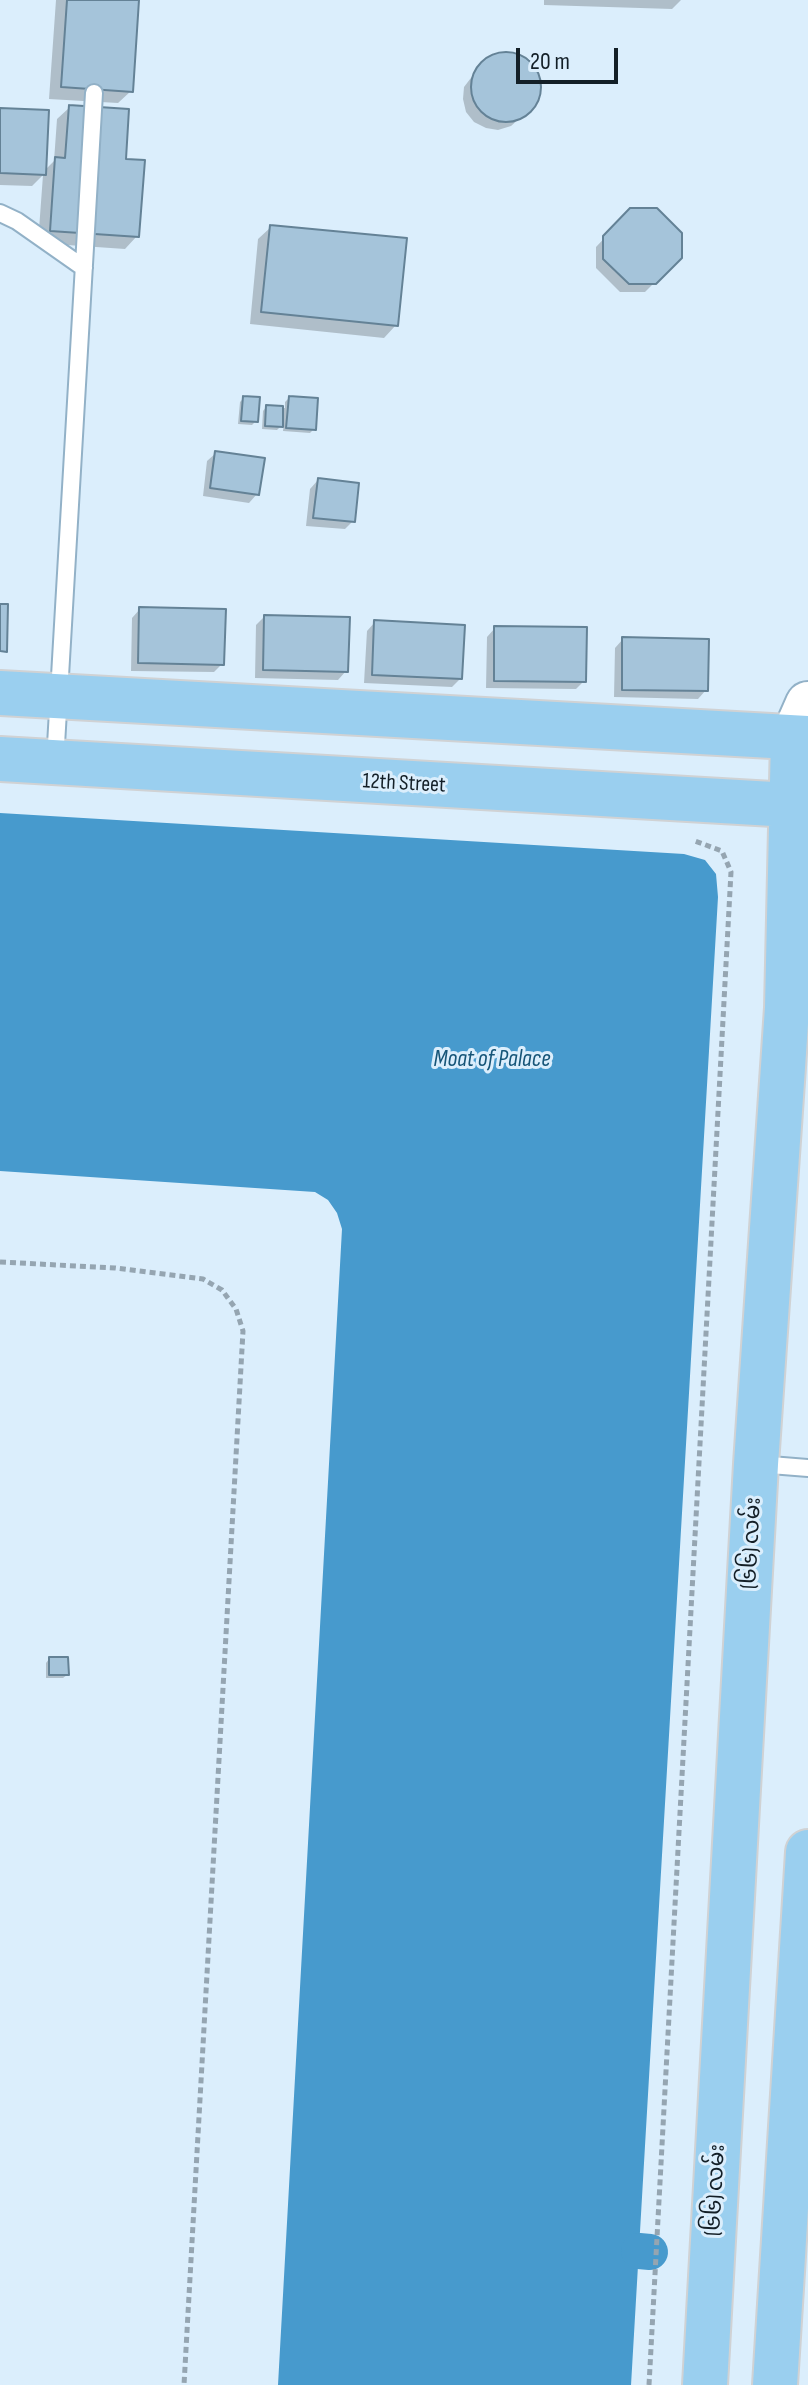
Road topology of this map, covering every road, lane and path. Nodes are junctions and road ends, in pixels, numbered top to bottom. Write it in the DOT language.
graph roads {
  1 [pos="94,93"];
  2 [pos="0,213"];
  3 [pos="84,268"];
  4 [pos="0,693"];
  5 [pos="57,697"];
  6 [pos="803,726"];
  7 [pos="0,759"];
  8 [pos="54,763"];
  9 [pos="800,806"];
  10 [pos="683,841"];
  11 [pos="0,1262"];
  12 [pos="756,1464"];
  13 [pos="808,1468"];
  14 [pos="808,1852"];
  15 [pos="804,1978"];
  16 [pos="184,2385"];
  17 [pos="649,2385"];
  18 [pos="705,2385"];
  19 [pos="775,2385"];
  1 -- 3 [label="lane"];
  2 -- 3 [label="lane"];
  3 -- 5 [label="lane"];
  4 -- 5 [label="main road"];
  5 -- 6 [label="main road"];
  5 -- 8 [label="lane"];
  6 -- 9 [label="main road, (၆၆) လမ်း"];
  7 -- 8 [label="main road, 12th Street"];
  8 -- 9 [label="main road, 12th Street"];
  9 -- 12 [label="main road, (၆၆) လမ်း"];
  10 -- 17 [label="path"];
  11 -- 16 [label="path"];
  12 -- 13 [label="lane"];
  12 -- 18 [label="main road, (၆၆) လမ်း"];
  14 -- 15 [label="main road"];
  15 -- 19 [label="main road"];
}
